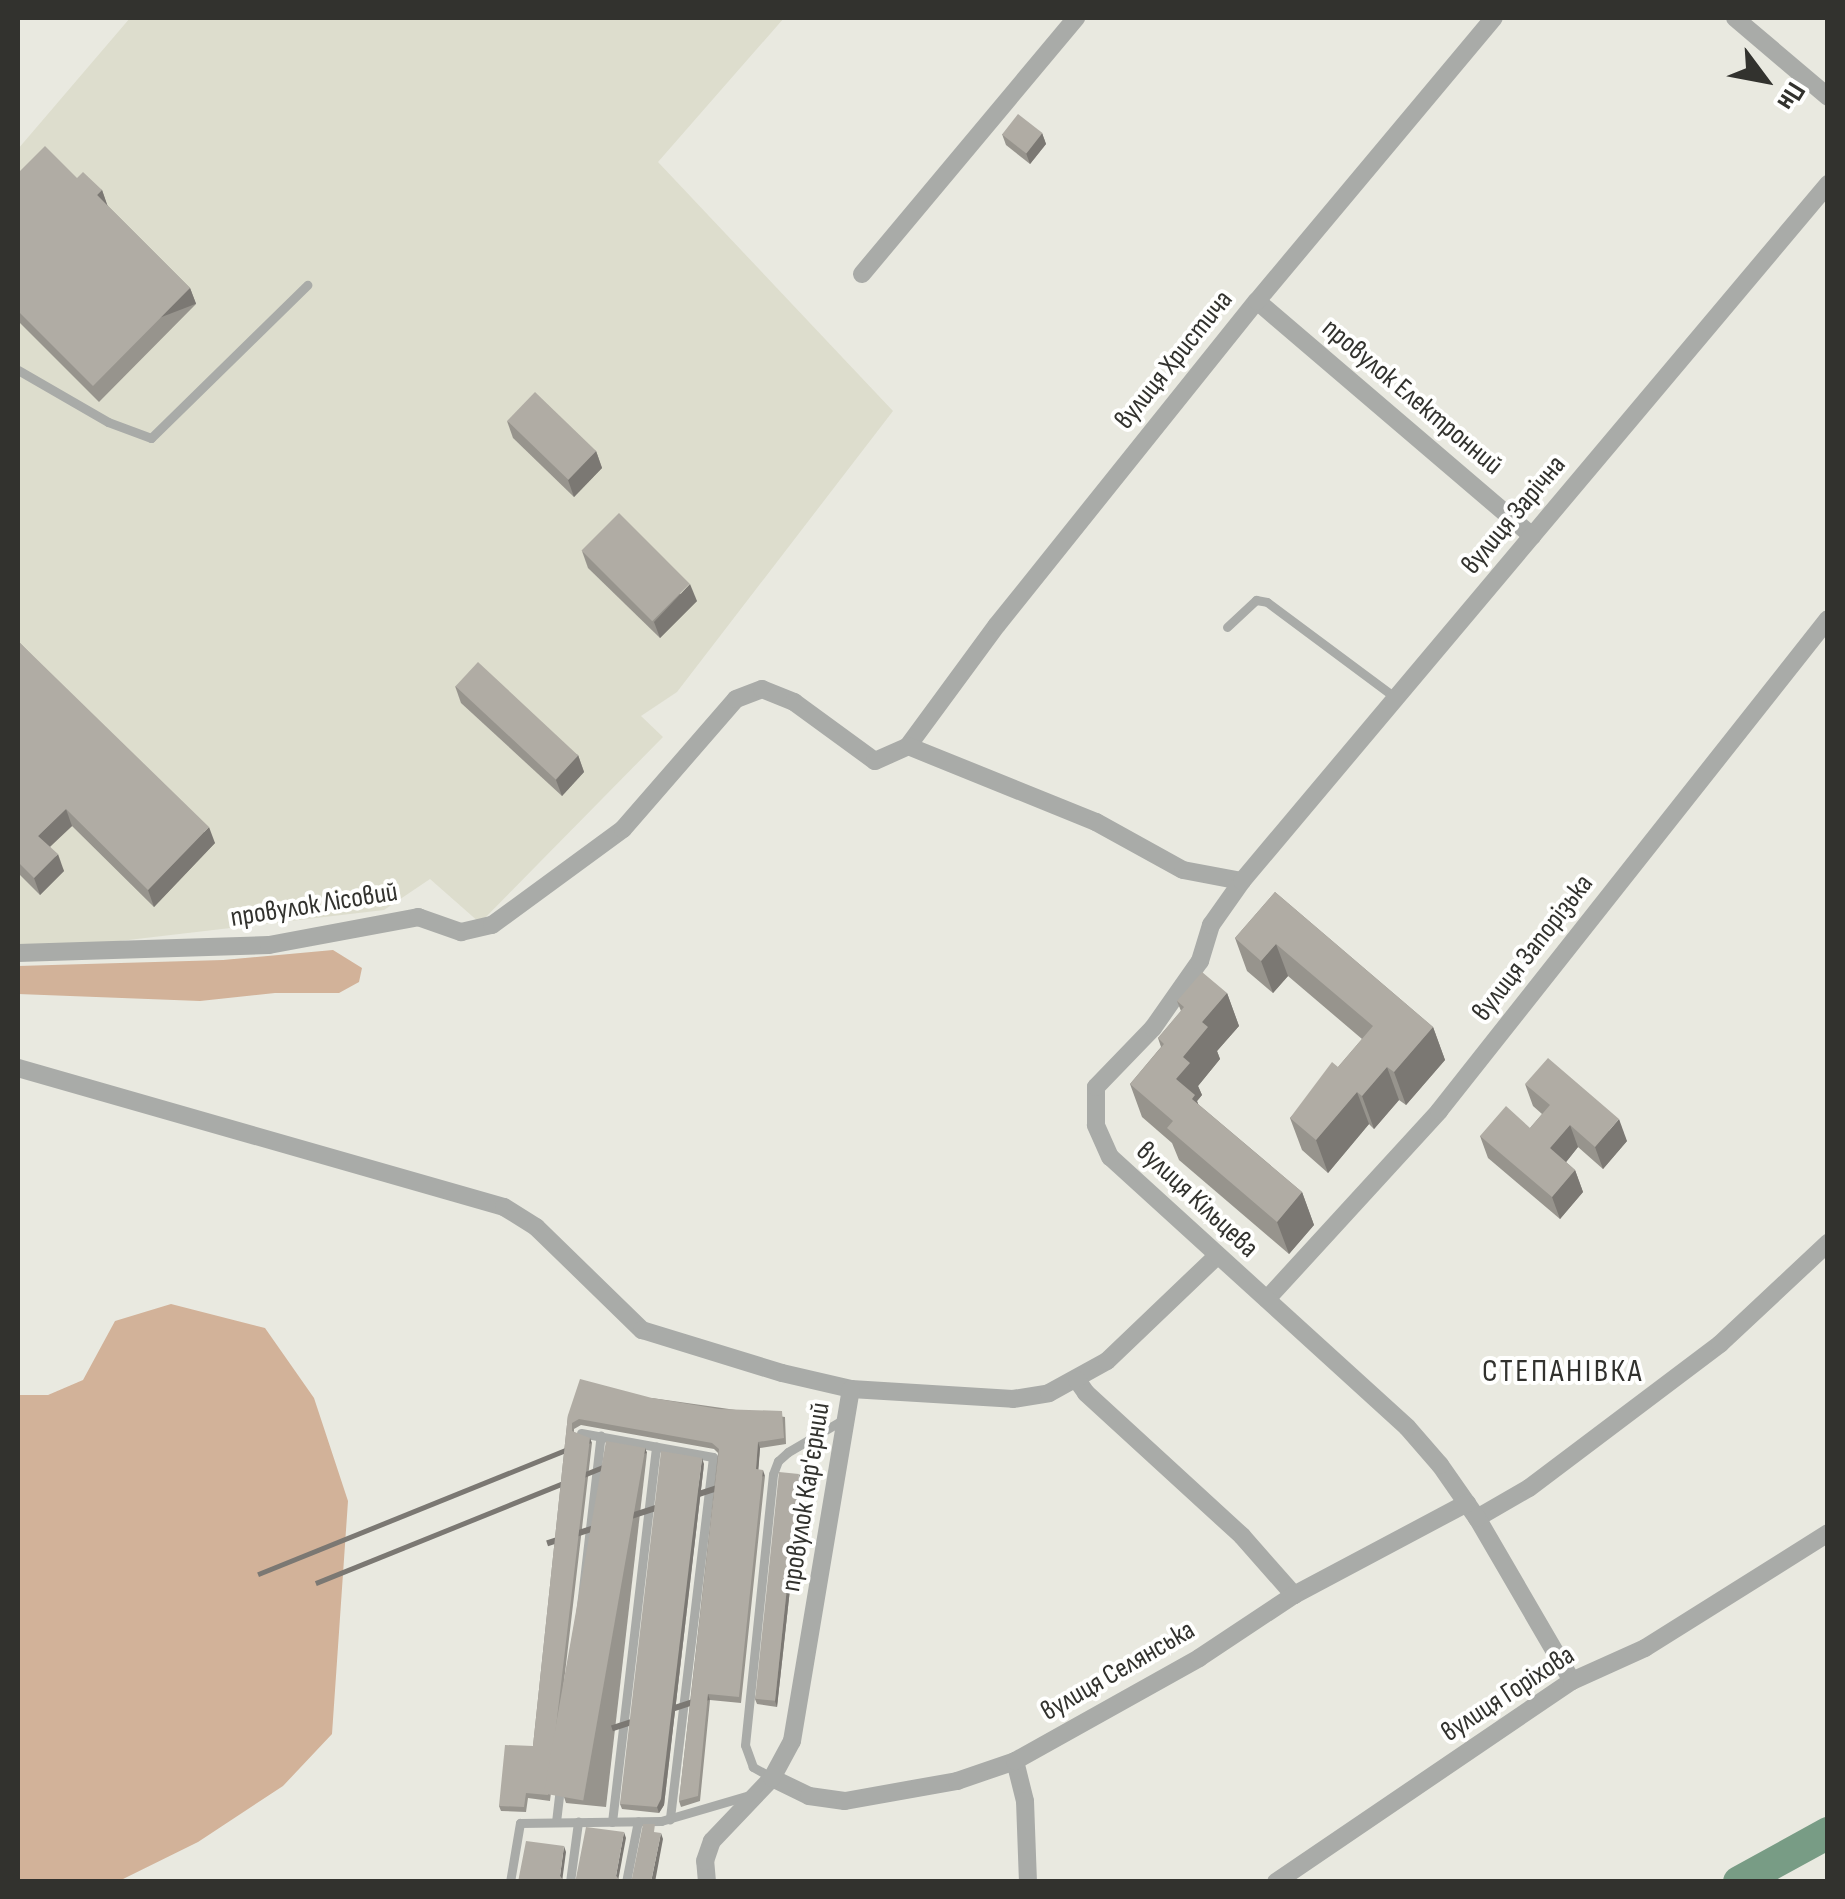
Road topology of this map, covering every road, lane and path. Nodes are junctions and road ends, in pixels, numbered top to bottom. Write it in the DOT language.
graph roads {
  1 [pos="1076,18"];
  2 [pos="1494,18"];
  3 [pos="1736,18"];
  4 [pos="1828,97"];
  5 [pos="1828,184"];
  6 [pos="862,274"];
  7 [pos="306,285"];
  8 [pos="1256,301"];
  9 [pos="18,370"];
  10 [pos="1532,536"];
  11 [pos="1828,619"];
  12 [pos="1226,628"];
  13 [pos="1398,700"];
  14 [pos="908,746"];
  15 [pos="1242,881"];
  16 [pos="18,953"];
  17 [pos="18,1068"];
  18 [pos="1828,1243"];
  19 [pos="1216,1257"];
  20 [pos="1267,1300"];
  21 [pos="1077,1380"];
  22 [pos="851,1388"];
  23 [pos="846,1418"];
  24 [pos="581,1433"];
  25 [pos="601,1436"];
  26 [pos="656,1447"];
  27 [pos="1472,1510"];
  28 [pos="1828,1533"];
  29 [pos="1294,1595"];
  30 [pos="1572,1681"];
  31 [pos="1015,1762"];
  32 [pos="772,1778"];
  33 [pos="758,1793"];
  34 [pos="670,1819"];
  35 [pos="638,1821"];
  36 [pos="556,1822"];
  37 [pos="578,1822"];
  38 [pos="612,1822"];
  39 [pos="510,1882"];
  40 [pos="570,1882"];
  41 [pos="626,1882"];
  42 [pos="707,1882"];
  43 [pos="1028,1882"];
  44 [pos="1276,1882"];
  1 -- 6 [label="street"];
  2 -- 8 [label="street, вулиця Христича"];
  3 -- 4 [label="street"];
  5 -- 10 [label="street, вулиця Зарічна"];
  7 -- 9 [label="lane"];
  8 -- 10 [label="street, провулок Електронний"];
  8 -- 14 [label="street, вулиця Христича"];
  10 -- 13 [label="street, вулиця Зарічна"];
  11 -- 20 [label="street, вулиця Запорізька"];
  12 -- 13 [label="lane"];
  13 -- 15 [label="street, вулиця Зарічна"];
  14 -- 15 [label="street"];
  14 -- 16 [label="street, провулок Лісовий"];
  15 -- 19 [label="street, вулиця Кільцева"];
  17 -- 22 [label="street"];
  18 -- 27 [label="street, вулиця Селянська"];
  19 -- 20 [label="street, вулиця Кільцева"];
  19 -- 21 [label="street, провулок Кар'єрний"];
  20 -- 27 [label="street, вулиця Кільцева"];
  21 -- 22 [label="street, провулок Кар'єрний"];
  21 -- 29 [label="street"];
  22 -- 23 [label="street, провулок Кар'єрний"];
  23 -- 32 [label="street, провулок Кар'єрний"];
  23 -- 32 [label="lane"];
  24 -- 25 [label="lane"];
  25 -- 26 [label="lane"];
  25 -- 36 [label="lane"];
  26 -- 34 [label="lane"];
  26 -- 38 [label="lane"];
  27 -- 29 [label="street, вулиця Селянська"];
  27 -- 30 [label="street, вулиця Кільцева"];
  28 -- 30 [label="street, вулиця Горіхова"];
  29 -- 31 [label="street, вулиця Селянська"];
  30 -- 44 [label="street, вулиця Горіхова"];
  31 -- 32 [label="street, вулиця Селянська"];
  31 -- 43 [label="street"];
  32 -- 33 [label="street, провулок Кар'єрний"];
  33 -- 34 [label="lane"];
  33 -- 42 [label="street, провулок Кар'єрний"];
  34 -- 35 [label="lane"];
  35 -- 38 [label="lane"];
  35 -- 41 [label="lane"];
  36 -- 37 [label="lane"];
  36 -- 39 [label="lane"];
  37 -- 38 [label="lane"];
  37 -- 40 [label="lane"];
}
